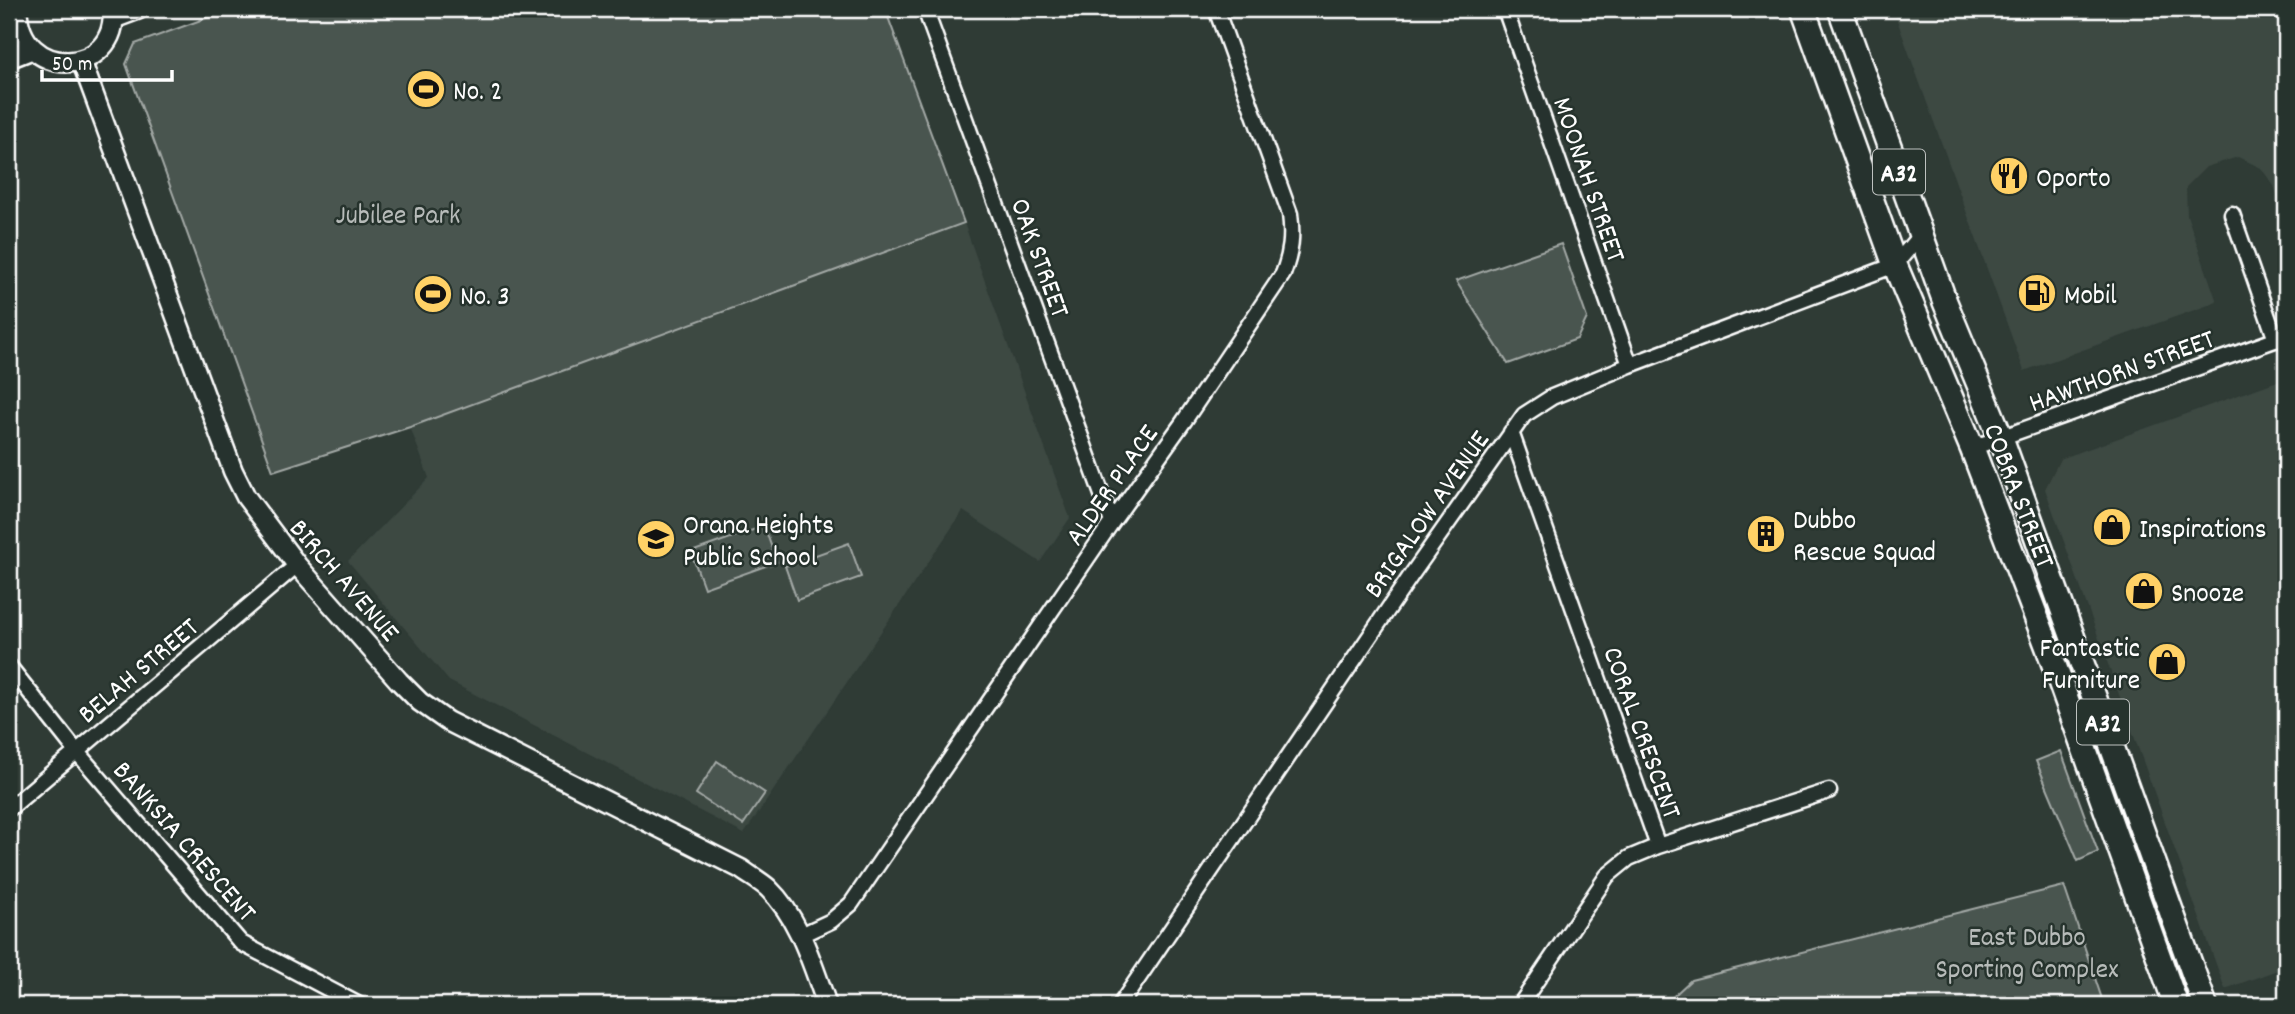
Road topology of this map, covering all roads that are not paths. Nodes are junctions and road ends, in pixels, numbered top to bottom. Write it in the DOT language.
graph roads {
  1 [pos="138,9"];
  2 [pos="925,9"];
  3 [pos="1216,9"];
  4 [pos="1505,9"];
  5 [pos="1803,9"];
  6 [pos="1840,9"];
  7 [pos="14,10"];
  8 [pos="114,13"];
  9 [pos="32,49"];
  10 [pos="9,58"];
  11 [pos="81,60"];
  12 [pos="2232,214"];
  13 [pos="1920,234"];
  14 [pos="1895,265"];
  15 [pos="2281,338"];
  16 [pos="1630,365"];
  17 [pos="1511,432"];
  18 [pos="2001,438"];
  19 [pos="1972,448"];
  20 [pos="1112,522"];
  21 [pos="297,565"];
  22 [pos="9,666"];
  23 [pos="77,752"];
  24 [pos="1829,791"];
  25 [pos="9,809"];
  26 [pos="1658,846"];
  27 [pos="801,935"];
  28 [pos="359,1005"];
  29 [pos="827,1005"];
  30 [pos="1120,1005"];
  31 [pos="1520,1005"];
  32 [pos="2176,1005"];
  33 [pos="2205,1005"];
  1 -- 8 [label="main road"];
  2 -- 20 [label="street, OAK STREET"];
  3 -- 20 [label="street, ALDER PLACE"];
  4 -- 16 [label="street, MOONAH STREET"];
  5 -- 14 [label="highway, COBRA STREET / A32"];
  6 -- 13 [label="highway, COBRA STREET / A32"];
  7 -- 9 [label="main road"];
  8 -- 11 [label="main road"];
  9 -- 10 [label="main road"];
  9 -- 11 [label="main road"];
  11 -- 21 [label="street, BIRCH AVENUE"];
  12 -- 15 [label="street"];
  13 -- 14 [label="street"];
  13 -- 18 [label="highway, COBRA STREET / A32"];
  14 -- 16 [label="street, BRIGALOW AVENUE"];
  14 -- 19 [label="highway, COBRA STREET / A32"];
  15 -- 18 [label="street, HAWTHORN STREET"];
  16 -- 17 [label="street, BRIGALOW AVENUE"];
  17 -- 26 [label="street, CORAL CRESCENT"];
  17 -- 30 [label="street, BRIGALOW AVENUE"];
  18 -- 19 [label="street, HAWTHORN STREET"];
  18 -- 33 [label="highway, COBRA STREET / A32"];
  19 -- 32 [label="highway, COBRA STREET / A32"];
  20 -- 27 [label="street, ALDER PLACE"];
  21 -- 23 [label="street, BELAH STREET"];
  21 -- 27 [label="street, BIRCH AVENUE"];
  22 -- 23 [label="street, BANKSIA CRESCENT"];
  23 -- 25 [label="street, BELAH STREET"];
  23 -- 28 [label="street, BANKSIA CRESCENT"];
  24 -- 26 [label="street"];
  26 -- 31 [label="street, CORAL CRESCENT"];
  27 -- 29 [label="street, BIRCH AVENUE"];
}
